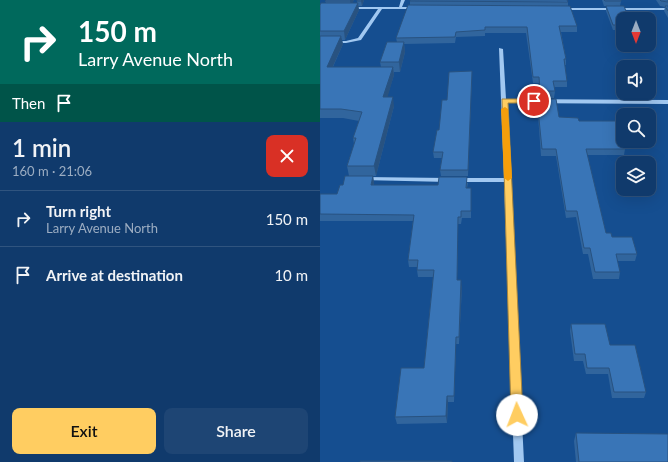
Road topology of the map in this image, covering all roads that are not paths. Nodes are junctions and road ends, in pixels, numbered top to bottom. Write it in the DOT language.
graph roads {
  1 [pos="403,0"];
  2 [pos="346,8"];
  3 [pos="381,8"];
  4 [pos="400,8"];
  5 [pos="424,8"];
  6 [pos="558,9"];
  7 [pos="668,10"];
  8 [pos="320,42"];
  9 [pos="501,49"];
  10 [pos="504,101"];
  11 [pos="668,102"];
  12 [pos="360,179"];
  13 [pos="508,180"];
  14 [pos="519,462"];
  1 -- 4 [label="street"];
  2 -- 3 [label="street"];
  3 -- 4 [label="street"];
  3 -- 8 [label="street"];
  4 -- 5 [label="street"];
  6 -- 7 [label="street"];
  9 -- 10 [label="street"];
  10 -- 11 [label="street"];
  10 -- 13 [label="street"];
  12 -- 13 [label="street"];
  13 -- 14 [label="street"];
}
